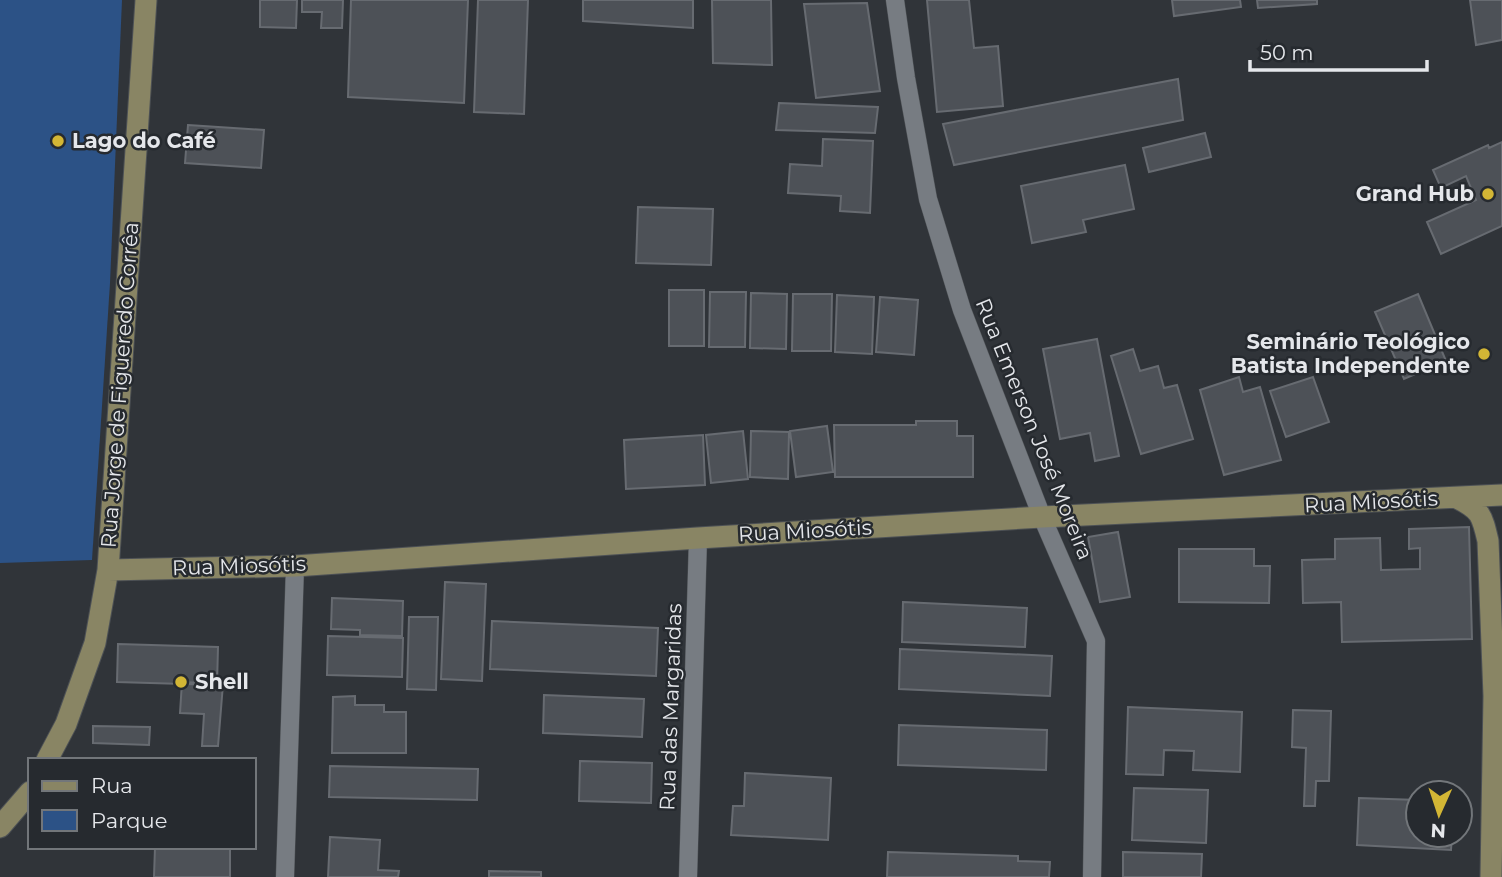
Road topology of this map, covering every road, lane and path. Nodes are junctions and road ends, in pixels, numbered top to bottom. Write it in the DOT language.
graph roads {
  1 [pos="146,0"];
  2 [pos="895,0"];
  3 [pos="1502,495"];
  4 [pos="1457,498"];
  5 [pos="1042,517"];
  6 [pos="1502,524"];
  7 [pos="698,538"];
  8 [pos="1488,541"];
  9 [pos="295,566"];
  10 [pos="108,570"];
  11 [pos="1489,583"];
  12 [pos="1502,604"];
  13 [pos="48,758"];
  14 [pos="28,794"];
  15 [pos="0,827"];
  16 [pos="285,877"];
  17 [pos="688,877"];
  18 [pos="1092,877"];
  19 [pos="1491,877"];
  1 -- 10 [label="street, Rua Jorge de Figueredo Corrêa"];
  2 -- 5 [label="street, Rua Emerson José Moreira"];
  3 -- 4 [label="street, Rua Miosótis"];
  4 -- 5 [label="street, Rua Miosótis"];
  4 -- 8 [label="street"];
  5 -- 7 [label="street, Rua Miosótis"];
  5 -- 18 [label="street, Rua Emerson José Moreira"];
  6 -- 8 [label="street"];
  7 -- 9 [label="street, Rua Miosótis"];
  7 -- 17 [label="street, Rua das Margaridas"];
  8 -- 11 [label="street"];
  9 -- 10 [label="street, Rua Miosótis"];
  9 -- 16 [label="street"];
  10 -- 13 [label="street, Rua Jorge de Figueredo Corrêa"];
  11 -- 12 [label="street"];
  11 -- 19 [label="street"];
  14 -- 15 [label="street"];
}
